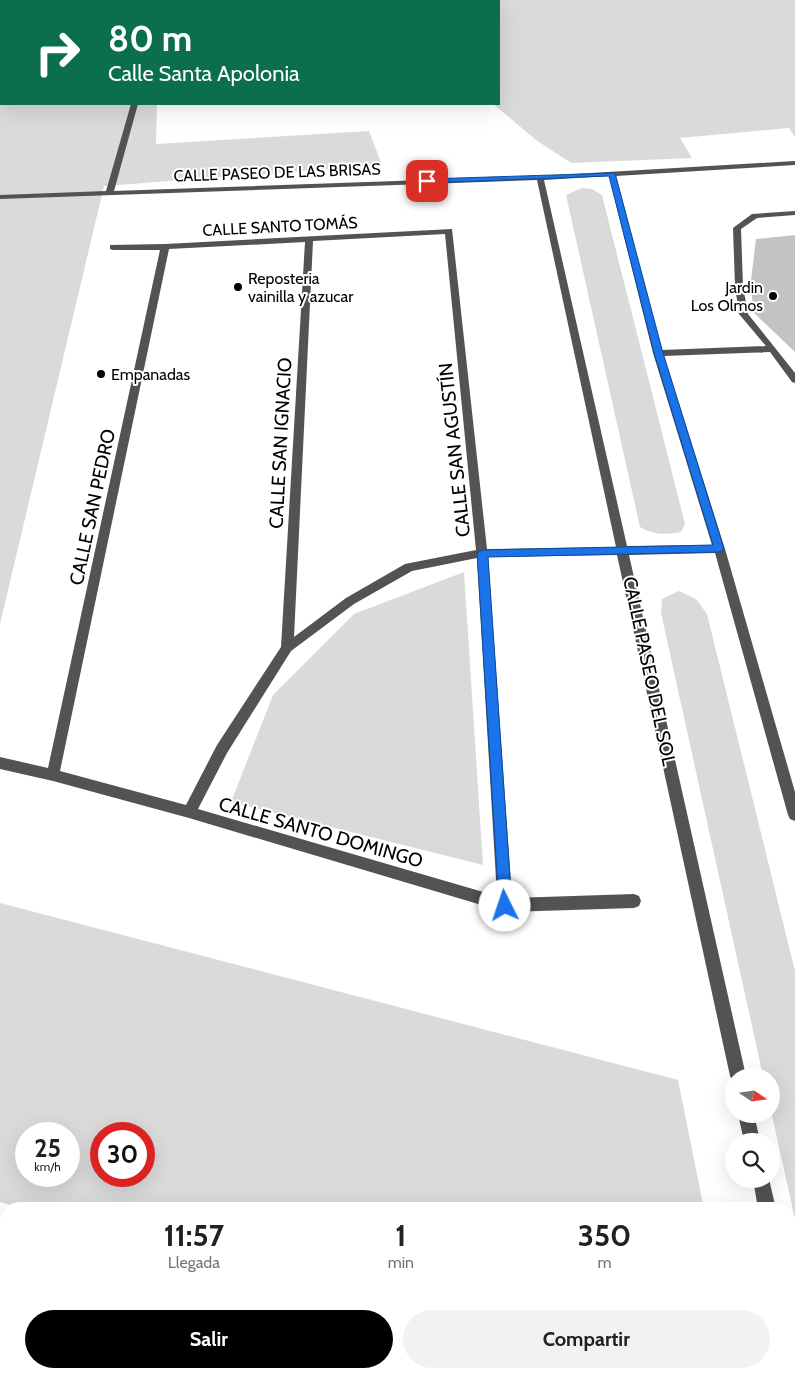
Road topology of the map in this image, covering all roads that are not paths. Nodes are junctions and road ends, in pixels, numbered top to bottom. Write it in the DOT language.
graph roads {
  1 [pos="134,105"];
  2 [pos="795,163"];
  3 [pos="612,174"];
  4 [pos="540,178"];
  5 [pos="109,194"];
  6 [pos="0,197"];
  7 [pos="795,213"];
  8 [pos="449,231"];
  9 [pos="309,240"];
  10 [pos="113,247"];
  11 [pos="165,247"];
  12 [pos="773,349"];
  13 [pos="658,353"];
  14 [pos="795,380"];
  15 [pos="719,549"];
  16 [pos="624,552"];
  17 [pos="482,553"];
  18 [pos="287,648"];
  19 [pos="0,763"];
  20 [pos="53,775"];
  21 [pos="189,812"];
  22 [pos="795,816"];
  23 [pos="634,901"];
  24 [pos="505,906"];
  25 [pos="736,1068"];
  26 [pos="762,1188"];
  27 [pos="765,1202"];
  1 -- 5 [label="street"];
  2 -- 3 [label="street, CALLE PASEO DE LAS BRISAS"];
  3 -- 4 [label="street, CALLE PASEO DE LAS BRISAS"];
  3 -- 13 [label="street"];
  4 -- 5 [label="street, CALLE PASEO DE LAS BRISAS"];
  4 -- 16 [label="street, CALLE PASEO DEL SOL"];
  5 -- 6 [label="street, CALLE PASEO DE LAS BRISAS"];
  7 -- 12 [label="street"];
  8 -- 9 [label="street, CALLE SANTO TOMÁS"];
  8 -- 17 [label="street, CALLE SAN AGUSTÍN"];
  9 -- 11 [label="street, CALLE SANTO TOMÁS"];
  9 -- 18 [label="street, CALLE SAN IGNACIO"];
  10 -- 11 [label="street, CALLE SANTO TOMÁS"];
  11 -- 20 [label="street, CALLE SAN PEDRO"];
  12 -- 13 [label="street"];
  12 -- 14 [label="street"];
  13 -- 15 [label="street"];
  15 -- 16 [label="street"];
  15 -- 22 [label="street"];
  16 -- 17 [label="street"];
  16 -- 25 [label="street, CALLE PASEO DEL SOL"];
  17 -- 18 [label="street"];
  17 -- 24 [label="street, CALLE SAN AGUSTÍN"];
  18 -- 21 [label="street"];
  19 -- 20 [label="street, CALLE SANTO DOMINGO"];
  20 -- 21 [label="street, CALLE SANTO DOMINGO"];
  21 -- 24 [label="street, CALLE SANTO DOMINGO"];
  23 -- 24 [label="street, CALLE SANTO DOMINGO"];
  26 -- 27 [label="street"];
}
